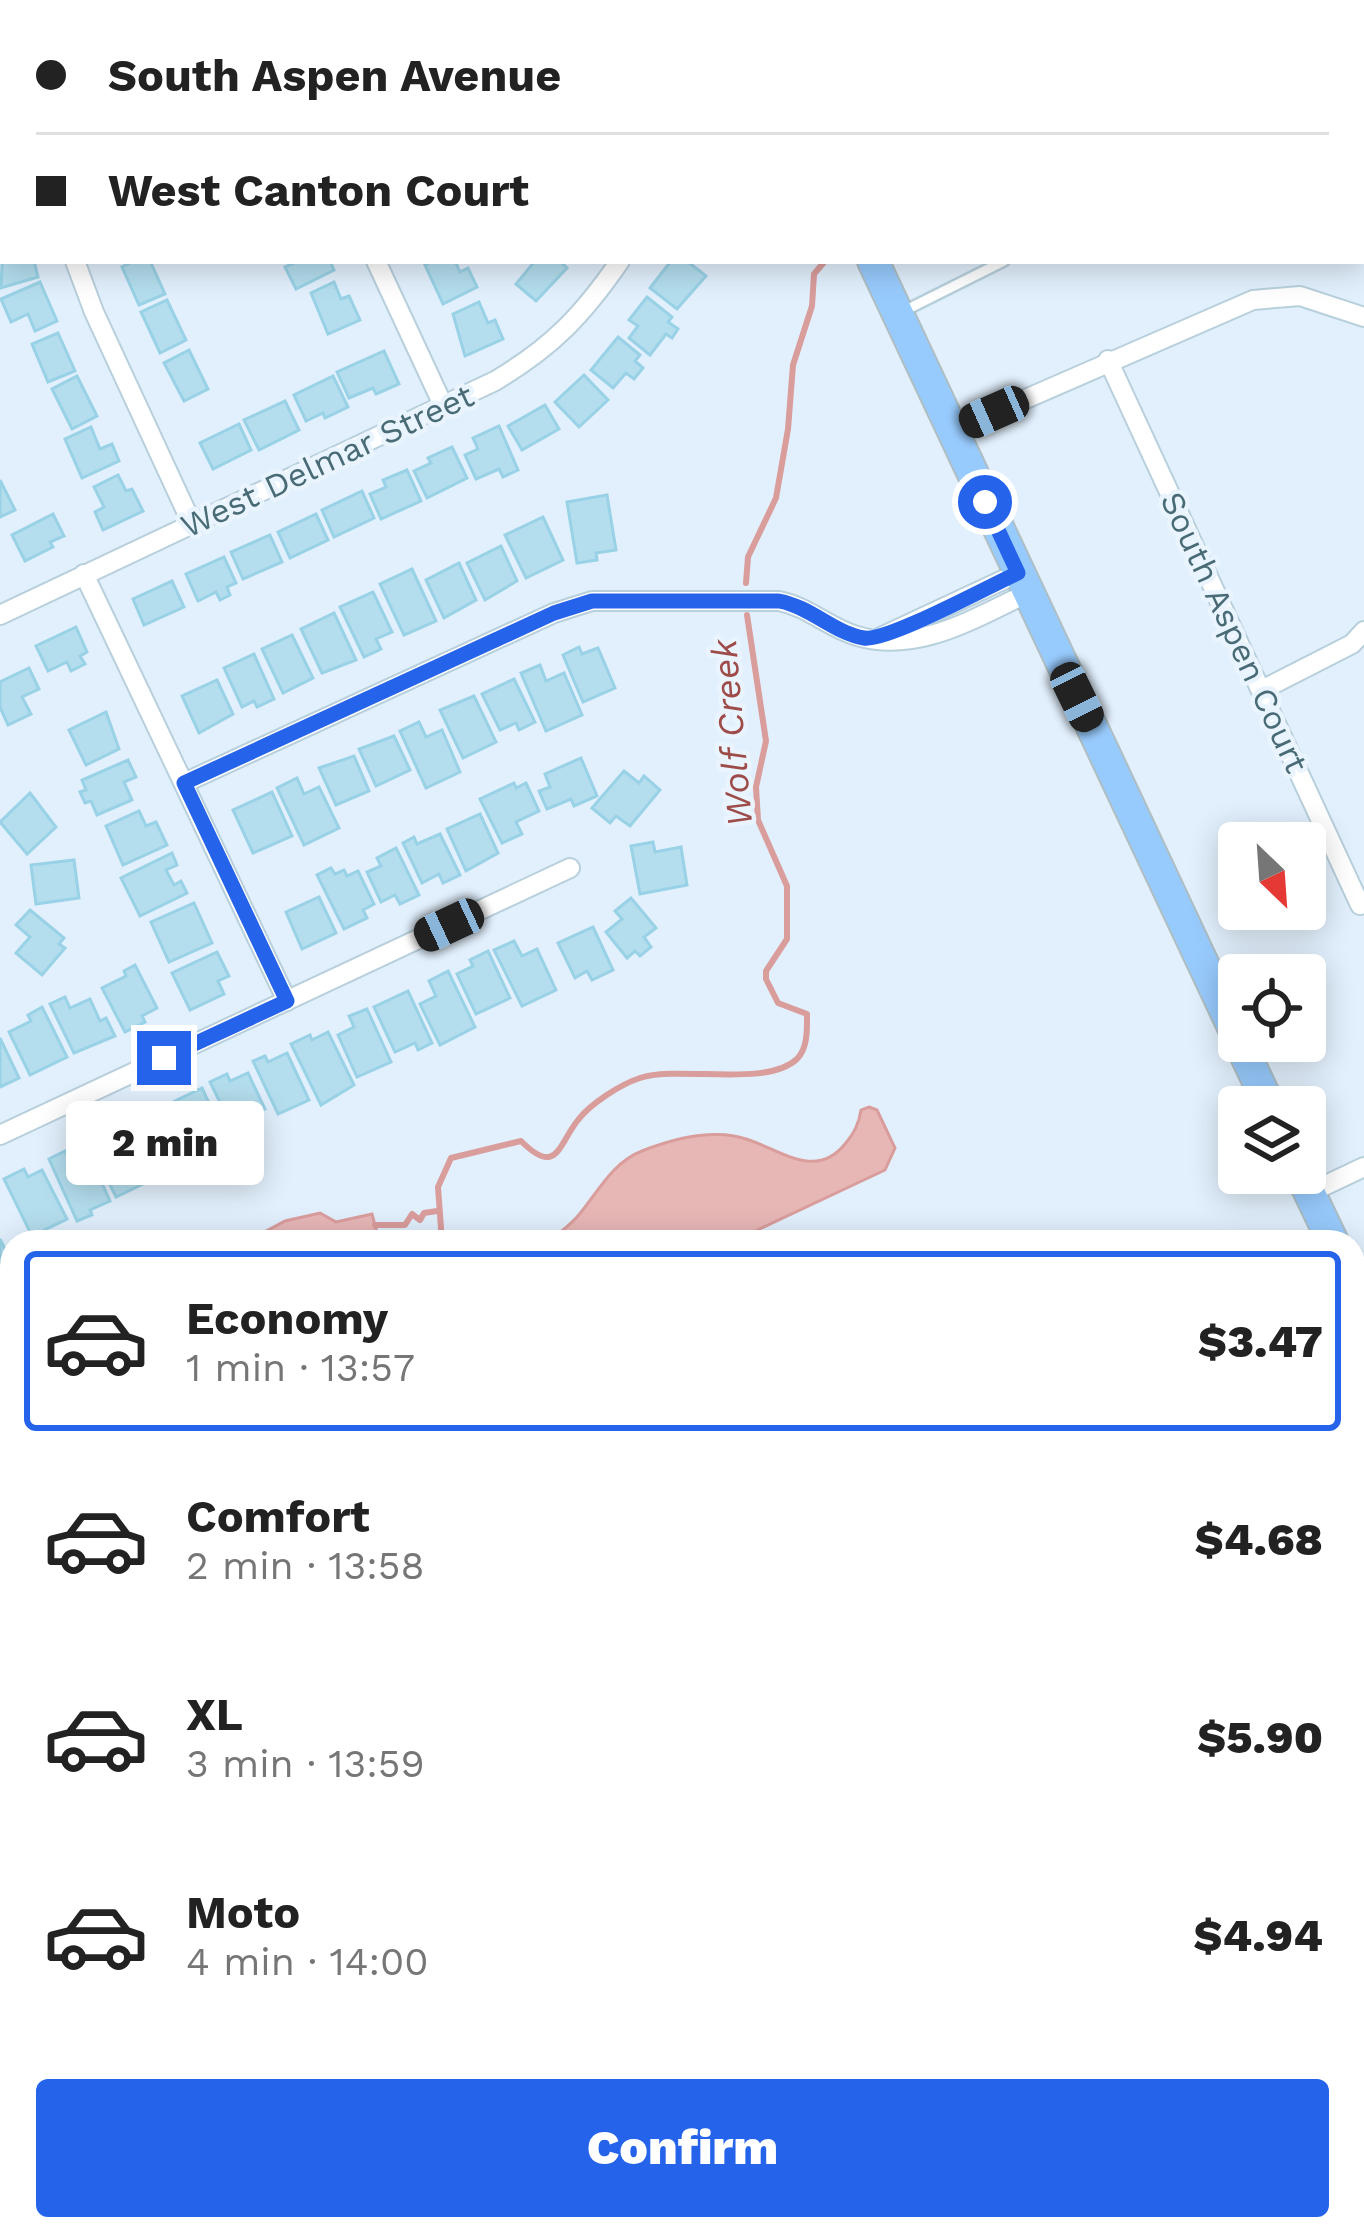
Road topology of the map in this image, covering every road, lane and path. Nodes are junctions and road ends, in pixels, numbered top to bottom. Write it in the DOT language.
graph roads {
  1 [pos="76,264"];
  2 [pos="377,264"];
  3 [pos="618,264"];
  4 [pos="874,264"];
  5 [pos="998,264"];
  6 [pos="898,314"];
  7 [pos="1364,317"];
  8 [pos="1108,360"];
  9 [pos="443,405"];
  10 [pos="952,431"];
  11 [pos="192,524"];
  12 [pos="84,574"];
  13 [pos="1023,583"];
  14 [pos="0,614"];
  15 [pos="1364,631"];
  16 [pos="1262,690"];
  17 [pos="184,783"];
  18 [pos="570,868"];
  19 [pos="1362,904"];
  20 [pos="1218,996"];
  21 [pos="287,1001"];
  22 [pos="0,1136"];
  23 [pos="1364,1167"];
  24 [pos="1326,1177"];
  25 [pos="1310,1194"];
  26 [pos="1327,1230"];
  1 -- 11 [label="street"];
  2 -- 9 [label="street"];
  3 -- 9 [label="street, West Delmar Street"];
  4 -- 6 [label="main road"];
  5 -- 6 [label="lane"];
  6 -- 10 [label="main road"];
  7 -- 8 [label="street"];
  8 -- 10 [label="street"];
  8 -- 16 [label="street, South Aspen Court"];
  9 -- 11 [label="street, West Delmar Street"];
  10 -- 13 [label="main road"];
  11 -- 12 [label="street, West Delmar Street"];
  12 -- 14 [label="street, West Delmar Street"];
  12 -- 17 [label="street"];
  13 -- 17 [label="street"];
  13 -- 20 [label="main road"];
  15 -- 16 [label="street"];
  16 -- 19 [label="street, South Aspen Court"];
  17 -- 21 [label="street"];
  18 -- 21 [label="street"];
  21 -- 22 [label="street"];
  23 -- 24 [label="street"];
  25 -- 26 [label="main road"];
}
